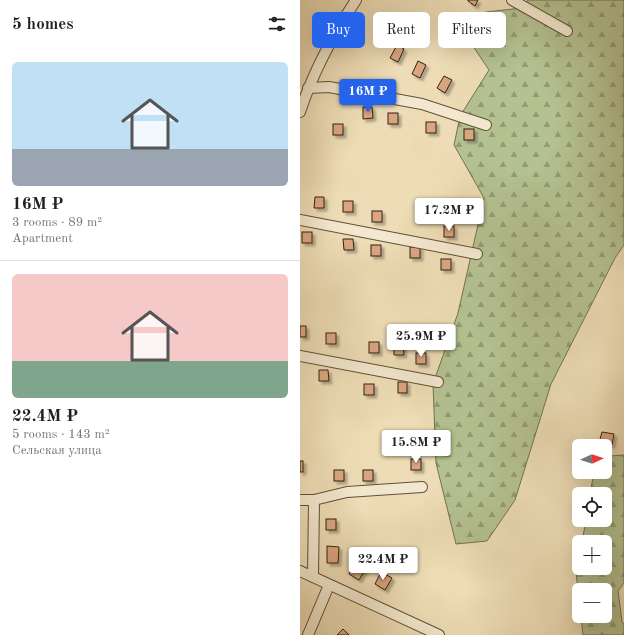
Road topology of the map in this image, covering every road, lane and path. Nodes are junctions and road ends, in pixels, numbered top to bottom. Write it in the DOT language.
graph roads {
  1 [pos="512,0"];
  2 [pos="354,1"];
  3 [pos="567,30"];
  4 [pos="308,88"];
  5 [pos="300,112"];
  6 [pos="486,125"];
  7 [pos="300,220"];
  8 [pos="477,254"];
  9 [pos="300,356"];
  10 [pos="438,382"];
  11 [pos="422,487"];
  12 [pos="300,500"];
  13 [pos="314,500"];
  14 [pos="300,571"];
  15 [pos="314,577"];
  16 [pos="330,585"];
  17 [pos="434,634"];
  18 [pos="308,635"];
  1 -- 3 [label="street"];
  2 -- 4 [label="street"];
  4 -- 5 [label="street"];
  4 -- 6 [label="street"];
  7 -- 8 [label="street"];
  9 -- 10 [label="street"];
  11 -- 13 [label="street"];
  12 -- 13 [label="street"];
  13 -- 15 [label="street"];
  14 -- 15 [label="street"];
  15 -- 16 [label="street"];
  16 -- 17 [label="street"];
  16 -- 18 [label="street"];
}
